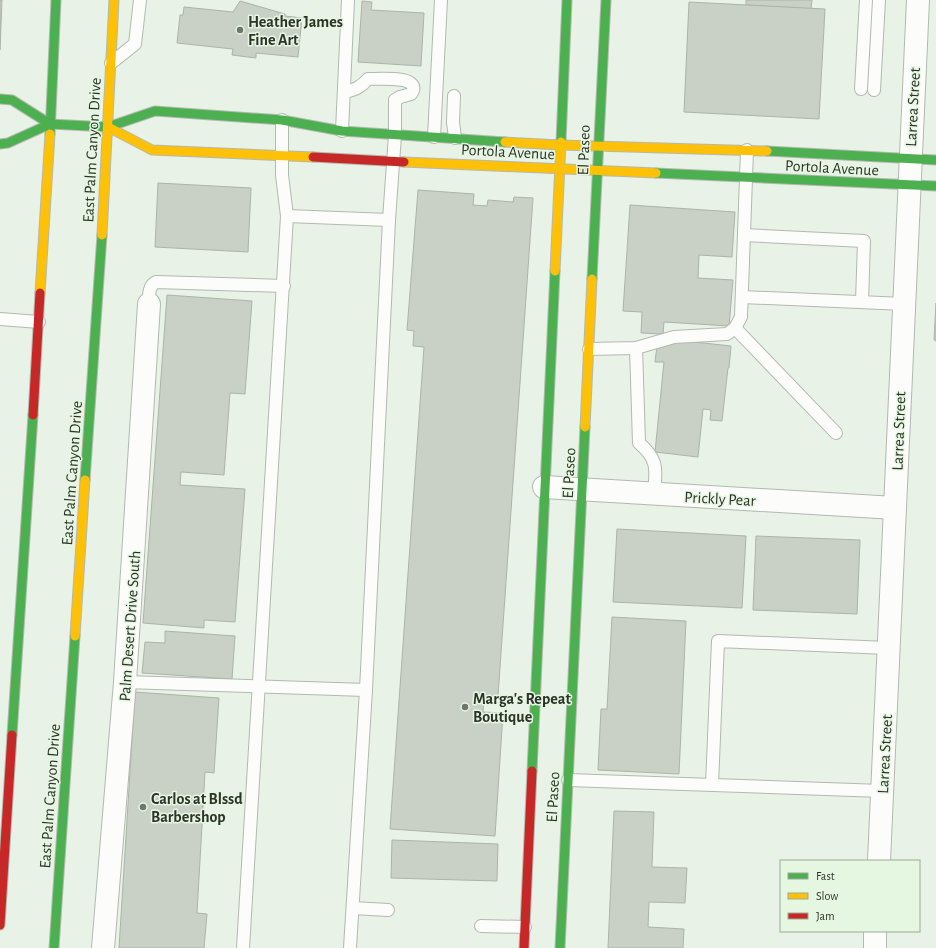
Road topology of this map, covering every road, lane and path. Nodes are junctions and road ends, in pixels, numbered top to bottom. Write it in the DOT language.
graph roads {
  1 [pos="56,0"];
  2 [pos="114,0"];
  3 [pos="140,0"];
  4 [pos="348,0"];
  5 [pos="441,0"];
  6 [pos="566,0"];
  7 [pos="606,0"];
  8 [pos="866,0"];
  9 [pos="879,0"];
  10 [pos="918,0"];
  11 [pos="111,63"];
  12 [pos="602,79"];
  13 [pos="861,89"];
  14 [pos="874,90"];
  15 [pos="344,92"];
  16 [pos="454,96"];
  17 [pos="0,99"];
  18 [pos="282,120"];
  19 [pos="50,124"];
  20 [pos="108,127"];
  21 [pos="342,131"];
  22 [pos="395,135"];
  23 [pos="455,138"];
  24 [pos="433,142"];
  25 [pos="0,144"];
  26 [pos="560,145"];
  27 [pos="587,145"];
  28 [pos="599,145"];
  29 [pos="741,150"];
  30 [pos="412,152"];
  31 [pos="442,155"];
  32 [pos="282,156"];
  33 [pos="724,157"];
  34 [pos="556,158"];
  35 [pos="910,158"];
  36 [pos="602,160"];
  37 [pos="936,160"];
  38 [pos="398,161"];
  39 [pos="428,163"];
  40 [pos="563,169"];
  41 [pos="598,171"];
  42 [pos="746,178"];
  43 [pos="909,185"];
  44 [pos="936,186"];
  45 [pos="287,216"];
  46 [pos="389,220"];
  47 [pos="744,235"];
  48 [pos="284,286"];
  49 [pos="742,297"];
  50 [pos="862,302"];
  51 [pos="149,304"];
  52 [pos="904,304"];
  53 [pos="0,319"];
  54 [pos="38,322"];
  55 [pos="735,328"];
  56 [pos="636,348"];
  57 [pos="589,350"];
  58 [pos="836,434"];
  59 [pos="544,488"];
  60 [pos="582,490"];
  61 [pos="654,494"];
  62 [pos="895,508"];
  63 [pos="888,648"];
  64 [pos="125,682"];
  65 [pos="260,685"];
  66 [pos="366,690"];
  67 [pos="568,780"];
  68 [pos="712,785"];
  69 [pos="882,791"];
  70 [pos="879,860"];
  71 [pos="353,908"];
  72 [pos="388,910"];
  73 [pos="0,925"];
  74 [pos="481,926"];
  75 [pos="525,927"];
  76 [pos="875,932"];
  77 [pos="54,948"];
  78 [pos="103,948"];
  79 [pos="243,948"];
  80 [pos="350,948"];
  81 [pos="524,948"];
  82 [pos="560,948"];
  83 [pos="874,948"];
  1 -- 19 [label="street"];
  2 -- 11 [label="street, East Palm Canyon Drive"];
  3 -- 11 [label="lane"];
  4 -- 15 [label="lane"];
  5 -- 24 [label="lane"];
  6 -- 26 [label="street, El Paseo"];
  7 -- 12 [label="street, El Paseo"];
  8 -- 13 [label="lane"];
  9 -- 14 [label="lane"];
  10 -- 35 [label="street, Larrea Street"];
  11 -- 20 [label="street, East Palm Canyon Drive"];
  12 -- 27 [label="street"];
  12 -- 28 [label="street, El Paseo"];
  15 -- 21 [label="lane"];
  15 -- 22 [label="lane"];
  16 -- 23 [label="lane"];
  17 -- 19 [label="street, Portola Avenue"];
  18 -- 20 [label="street, Portola Avenue"];
  18 -- 21 [label="street, Portola Avenue"];
  18 -- 32 [label="lane"];
  19 -- 20 [label="street, Portola Avenue"];
  19 -- 25 [label="street, Portola Avenue"];
  19 -- 54 [label="street"];
  20 -- 32 [label="street, Portola Avenue"];
  20 -- 77 [label="street, East Palm Canyon Drive"];
  21 -- 22 [label="street, Portola Avenue"];
  22 -- 24 [label="street, Portola Avenue"];
  22 -- 38 [label="lane"];
  23 -- 24 [label="street, Portola Avenue"];
  23 -- 26 [label="street, Portola Avenue"];
  26 -- 27 [label="street, Portola Avenue"];
  26 -- 34 [label="street, El Paseo"];
  27 -- 28 [label="street, Portola Avenue"];
  27 -- 34 [label="street"];
  28 -- 29 [label="street, Portola Avenue"];
  28 -- 36 [label="street, El Paseo"];
  29 -- 33 [label="street"];
  29 -- 35 [label="street, Portola Avenue"];
  29 -- 42 [label="lane"];
  30 -- 38 [label="street"];
  31 -- 39 [label="street"];
  32 -- 38 [label="street, Portola Avenue"];
  32 -- 45 [label="lane"];
  34 -- 40 [label="street, El Paseo"];
  35 -- 37 [label="street, Portola Avenue"];
  35 -- 43 [label="street, Larrea Street"];
  36 -- 40 [label="street"];
  36 -- 41 [label="street, El Paseo"];
  38 -- 39 [label="street, Portola Avenue"];
  38 -- 46 [label="lane"];
  39 -- 40 [label="street, Portola Avenue"];
  40 -- 41 [label="street, Portola Avenue"];
  40 -- 59 [label="street, El Paseo"];
  41 -- 42 [label="street, Portola Avenue"];
  41 -- 57 [label="street, El Paseo"];
  42 -- 43 [label="street, Portola Avenue"];
  42 -- 47 [label="lane"];
  43 -- 44 [label="street, Portola Avenue"];
  43 -- 52 [label="street, Larrea Street"];
  45 -- 46 [label="lane"];
  45 -- 48 [label="lane"];
  46 -- 66 [label="lane"];
  47 -- 49 [label="lane"];
  47 -- 50 [label="lane"];
  48 -- 51 [label="lane"];
  48 -- 65 [label="lane"];
  49 -- 50 [label="lane"];
  49 -- 55 [label="lane"];
  50 -- 52 [label="lane"];
  51 -- 64 [label="street, Palm Desert Drive South"];
  52 -- 62 [label="street, Larrea Street"];
  53 -- 54 [label="lane"];
  54 -- 73 [label="street"];
  55 -- 56 [label="lane"];
  55 -- 58 [label="lane"];
  56 -- 57 [label="lane"];
  56 -- 61 [label="lane"];
  57 -- 60 [label="street, El Paseo"];
  59 -- 60 [label="street, Prickly Pear"];
  59 -- 75 [label="street, El Paseo"];
  60 -- 61 [label="street, Prickly Pear"];
  60 -- 67 [label="street, El Paseo"];
  61 -- 62 [label="street, Prickly Pear"];
  62 -- 63 [label="street, Larrea Street"];
  63 -- 68 [label="lane"];
  63 -- 69 [label="street, Larrea Street"];
  64 -- 65 [label="lane"];
  64 -- 78 [label="street, Palm Desert Drive South"];
  65 -- 66 [label="lane"];
  65 -- 79 [label="lane"];
  66 -- 71 [label="lane"];
  67 -- 68 [label="lane"];
  67 -- 82 [label="street, El Paseo"];
  68 -- 69 [label="lane"];
  69 -- 70 [label="street, Larrea Street"];
  71 -- 72 [label="lane"];
  71 -- 80 [label="lane"];
  74 -- 75 [label="lane"];
  75 -- 81 [label="street, El Paseo"];
  76 -- 83 [label="street"];
}
